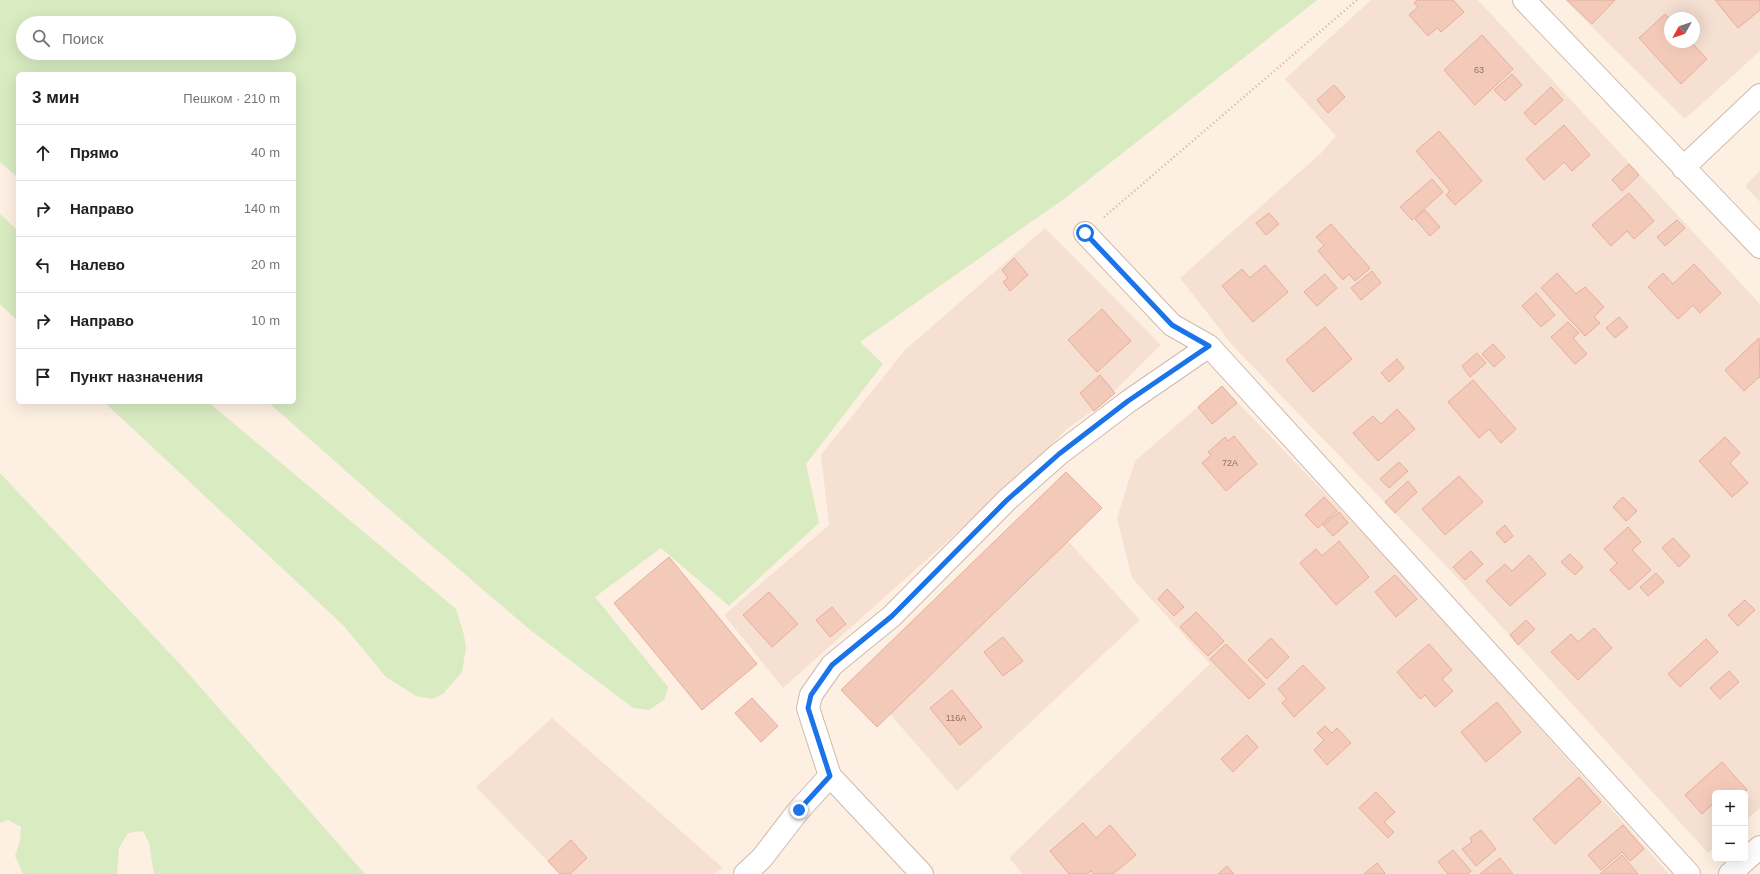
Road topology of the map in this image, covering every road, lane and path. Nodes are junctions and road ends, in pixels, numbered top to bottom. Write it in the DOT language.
graph roads {
  1 [pos="1357,0"];
  2 [pos="1524,0"];
  3 [pos="1760,95"];
  4 [pos="1683,168"];
  5 [pos="1085,233"];
  6 [pos="1760,247"];
  7 [pos="1209,346"];
  8 [pos="830,776"];
  9 [pos="1760,847"];
  10 [pos="745,874"];
  11 [pos="922,874"];
  12 [pos="1689,874"];
  13 [pos="1730,874"];
  1 -- 5 [label="path"];
  2 -- 4 [label="street"];
  3 -- 4 [label="street"];
  4 -- 6 [label="street"];
  5 -- 7 [label="street"];
  7 -- 8 [label="street"];
  7 -- 12 [label="street"];
  8 -- 10 [label="street"];
  8 -- 11 [label="street"];
  9 -- 13 [label="street"];
}
